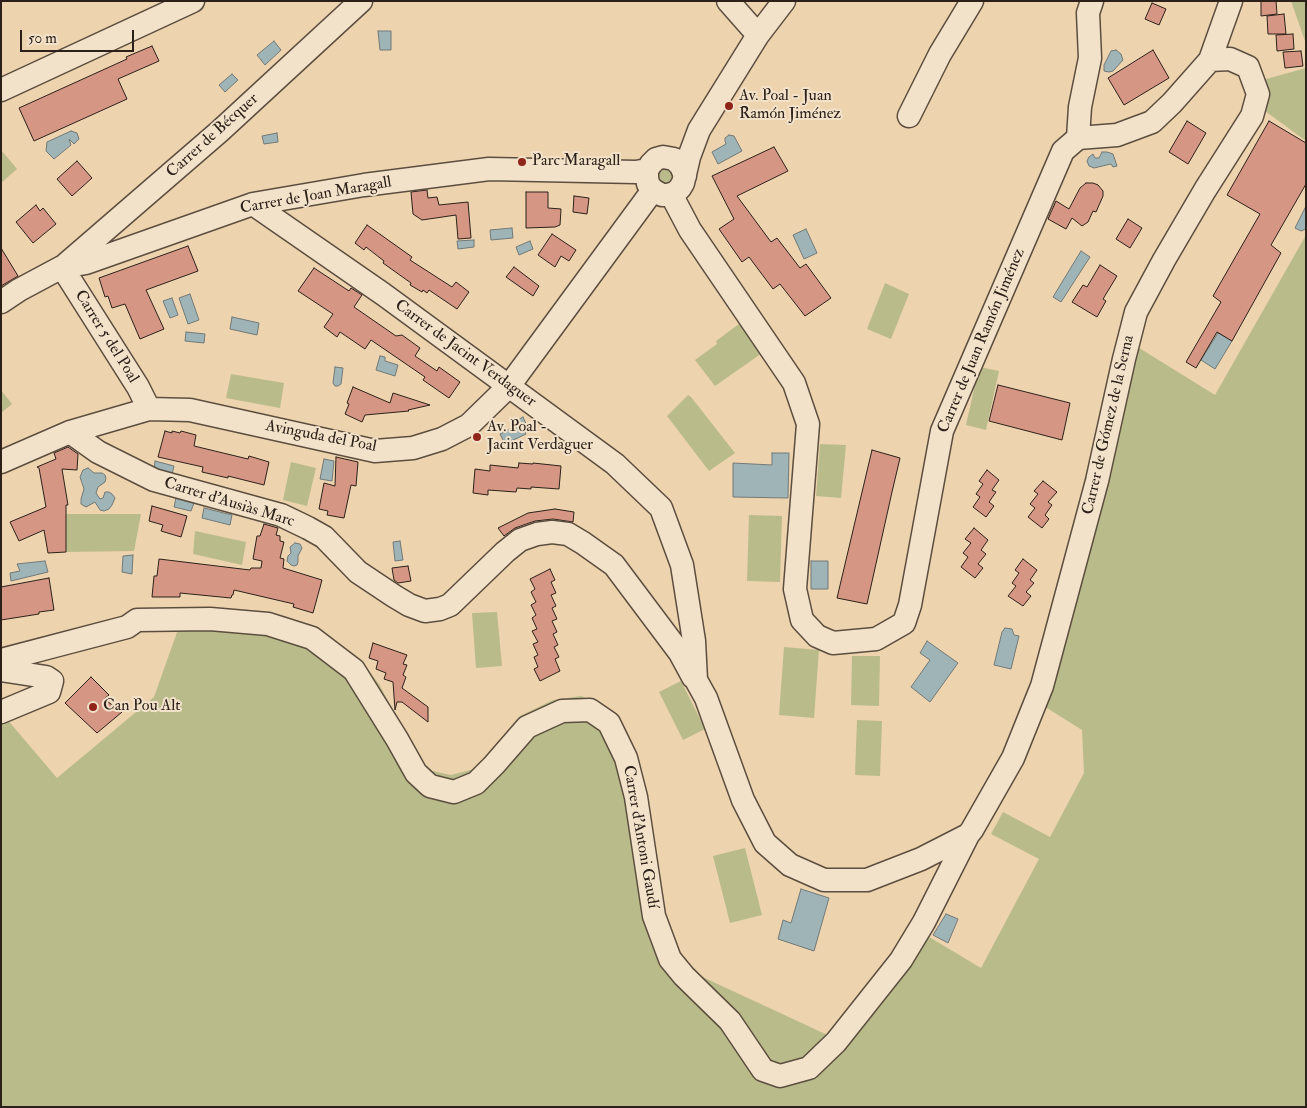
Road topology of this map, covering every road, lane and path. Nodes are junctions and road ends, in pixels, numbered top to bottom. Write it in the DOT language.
graph roads {
  1 [pos="193,1"];
  2 [pos="361,1"];
  3 [pos="728,1"];
  4 [pos="784,1"];
  5 [pos="972,1"];
  6 [pos="1231,1"];
  7 [pos="1087,5"];
  8 [pos="758,35"];
  9 [pos="1210,60"];
  10 [pos="1,90"];
  11 [pos="909,116"];
  12 [pos="699,130"];
  13 [pos="1078,138"];
  14 [pos="659,178"];
  15 [pos="254,204"];
  16 [pos="62,267"];
  17 [pos="1,302"];
  18 [pos="509,386"];
  19 [pos="148,409"];
  20 [pos="70,432"];
  21 [pos="1,462"];
  22 [pos="1,660"];
  23 [pos="1,670"];
  24 [pos="696,680"];
  25 [pos="1,712"];
  26 [pos="968,835"];
  1 -- 10 [label="street"];
  2 -- 16 [label="street, Carrer de Bécquer"];
  3 -- 8 [label="street"];
  4 -- 8 [label="street, Avinguda del Poal"];
  5 -- 11 [label="street"];
  6 -- 9 [label="street"];
  7 -- 13 [label="street"];
  8 -- 12 [label="street, Avinguda del Poal"];
  9 -- 13 [label="street"];
  9 -- 26 [label="street, Carrer de Gómez de la Serna"];
  12 -- 14 [label="street, Avinguda del Poal"];
  12 -- 14 [label="street, Avinguda del Poal"];
  13 -- 14 [label="street, Carrer de Juan Ramón Jiménez"];
  14 -- 15 [label="street, Carrer de Joan Maragall"];
  14 -- 18 [label="street, Avinguda del Poal"];
  15 -- 16 [label="street, Carrer de Joan Maragall"];
  15 -- 18 [label="street, Carrer de Jacint Verdaguer"];
  16 -- 17 [label="street, Carrer de Joan Maragall"];
  16 -- 19 [label="street, Carrer 5 del Poal"];
  18 -- 19 [label="street, Avinguda del Poal"];
  18 -- 24 [label="street, Carrer de Jacint Verdaguer"];
  19 -- 20 [label="street, Avinguda del Poal"];
  20 -- 21 [label="street, Avinguda del Poal"];
  20 -- 24 [label="street, Carrer d'Ausiàs Marc"];
  22 -- 26 [label="street, Carrer d'Antoni Gaudí"];
  23 -- 25 [label="street"];
  24 -- 26 [label="street, Carrer de Jacint Verdaguer"];
}
